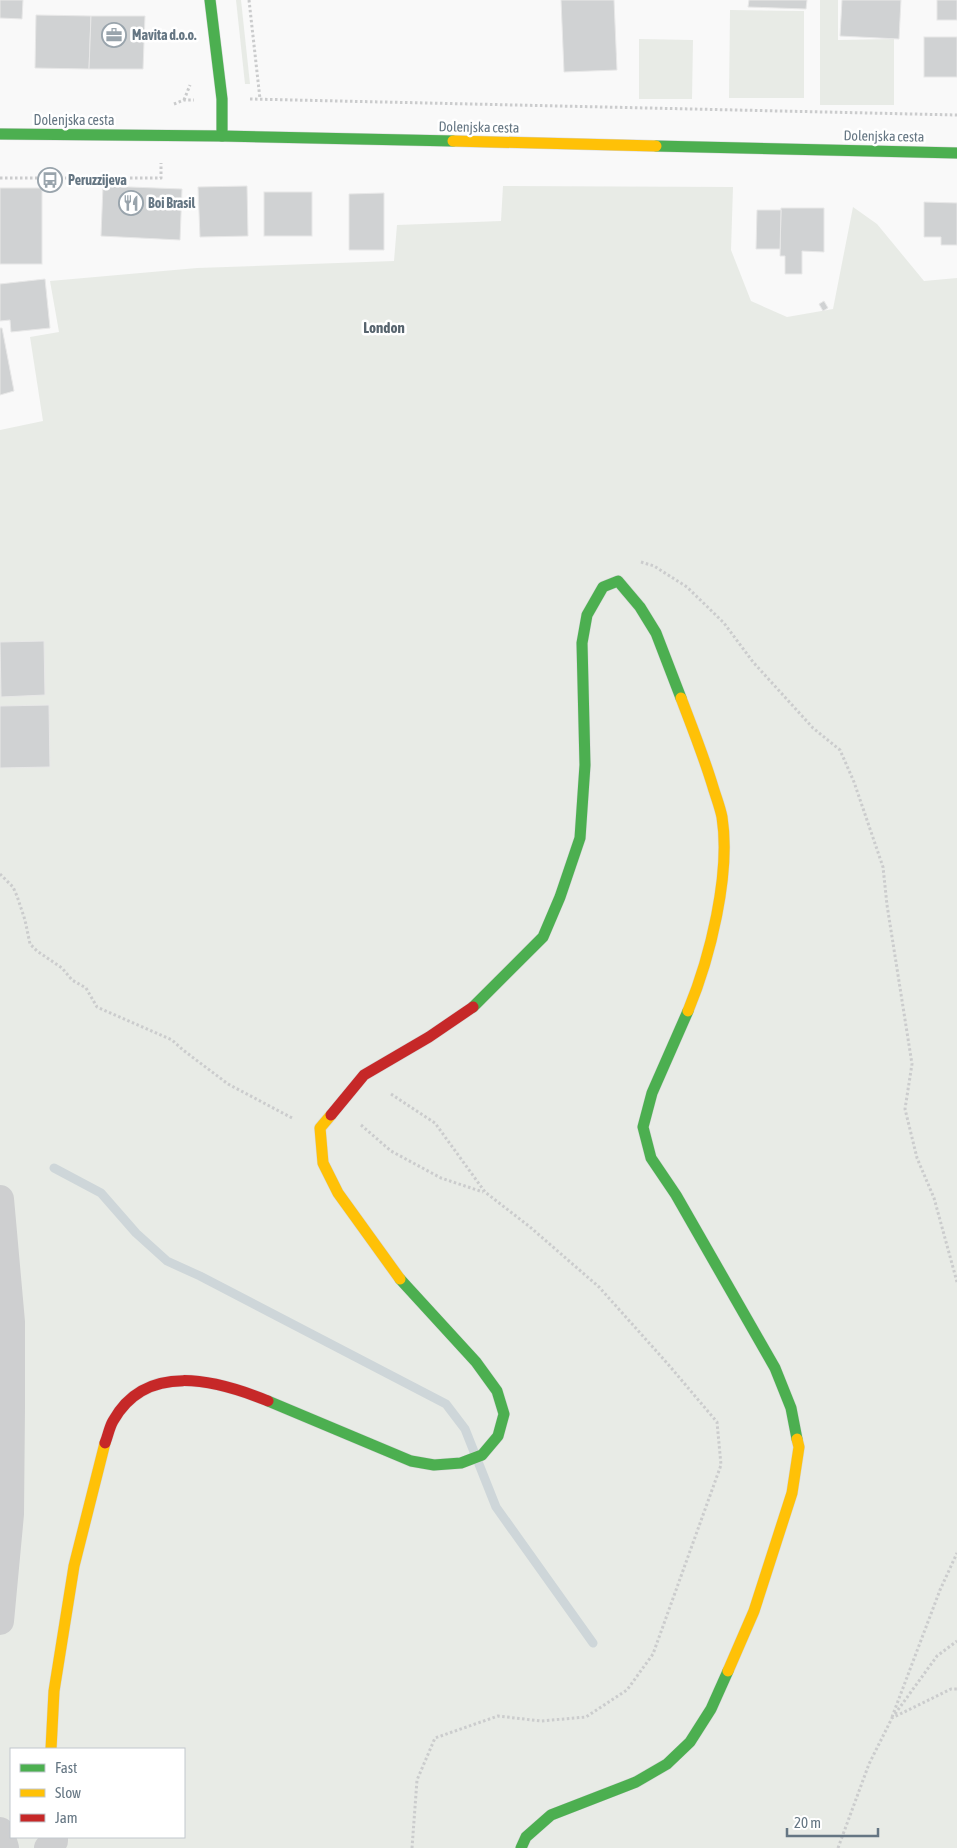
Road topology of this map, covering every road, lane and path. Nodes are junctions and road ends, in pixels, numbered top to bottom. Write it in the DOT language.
graph roads {
  1 [pos="210,0"];
  2 [pos="249,0"];
  3 [pos="252,99"];
  4 [pos="260,99"];
  5 [pos="188,100"];
  6 [pos="168,104"];
  7 [pos="957,115"];
  8 [pos="0,134"];
  9 [pos="222,136"];
  10 [pos="957,153"];
  11 [pos="161,171"];
  12 [pos="0,178"];
  13 [pos="618,581"];
  14 [pos="0,874"];
  15 [pos="364,1075"];
  16 [pos="338,1105"];
  17 [pos="320,1128"];
  18 [pos="485,1192"];
  19 [pos="0,1199"];
  20 [pos="957,1282"];
  21 [pos="957,1553"];
  22 [pos="0,1621"];
  23 [pos="957,1641"];
  24 [pos="957,1688"];
  25 [pos="892,1718"];
  26 [pos="52,1748"];
  27 [pos="0,1831"];
  28 [pos="5,1848"];
  29 [pos="412,1848"];
  30 [pos="521,1848"];
  31 [pos="838,1848"];
  1 -- 9 [label="street"];
  2 -- 4 [label="path"];
  3 -- 4 [label="path"];
  4 -- 7 [label="path"];
  5 -- 6 [label="path"];
  8 -- 9 [label="street, Dolenjska cesta"];
  9 -- 10 [label="street, Dolenjska cesta"];
  11 -- 12 [label="path"];
  13 -- 15 [label="street"];
  13 -- 20 [label="path"];
  13 -- 30 [label="street"];
  14 -- 17 [label="path"];
  15 -- 16 [label="street"];
  15 -- 18 [label="path"];
  16 -- 17 [label="street"];
  16 -- 18 [label="path"];
  17 -- 26 [label="street"];
  18 -- 29 [label="path"];
  19 -- 22 [label="street"];
  21 -- 25 [label="path"];
  23 -- 25 [label="path"];
  24 -- 25 [label="path"];
  25 -- 31 [label="path"];
  27 -- 28 [label="street"];
}
